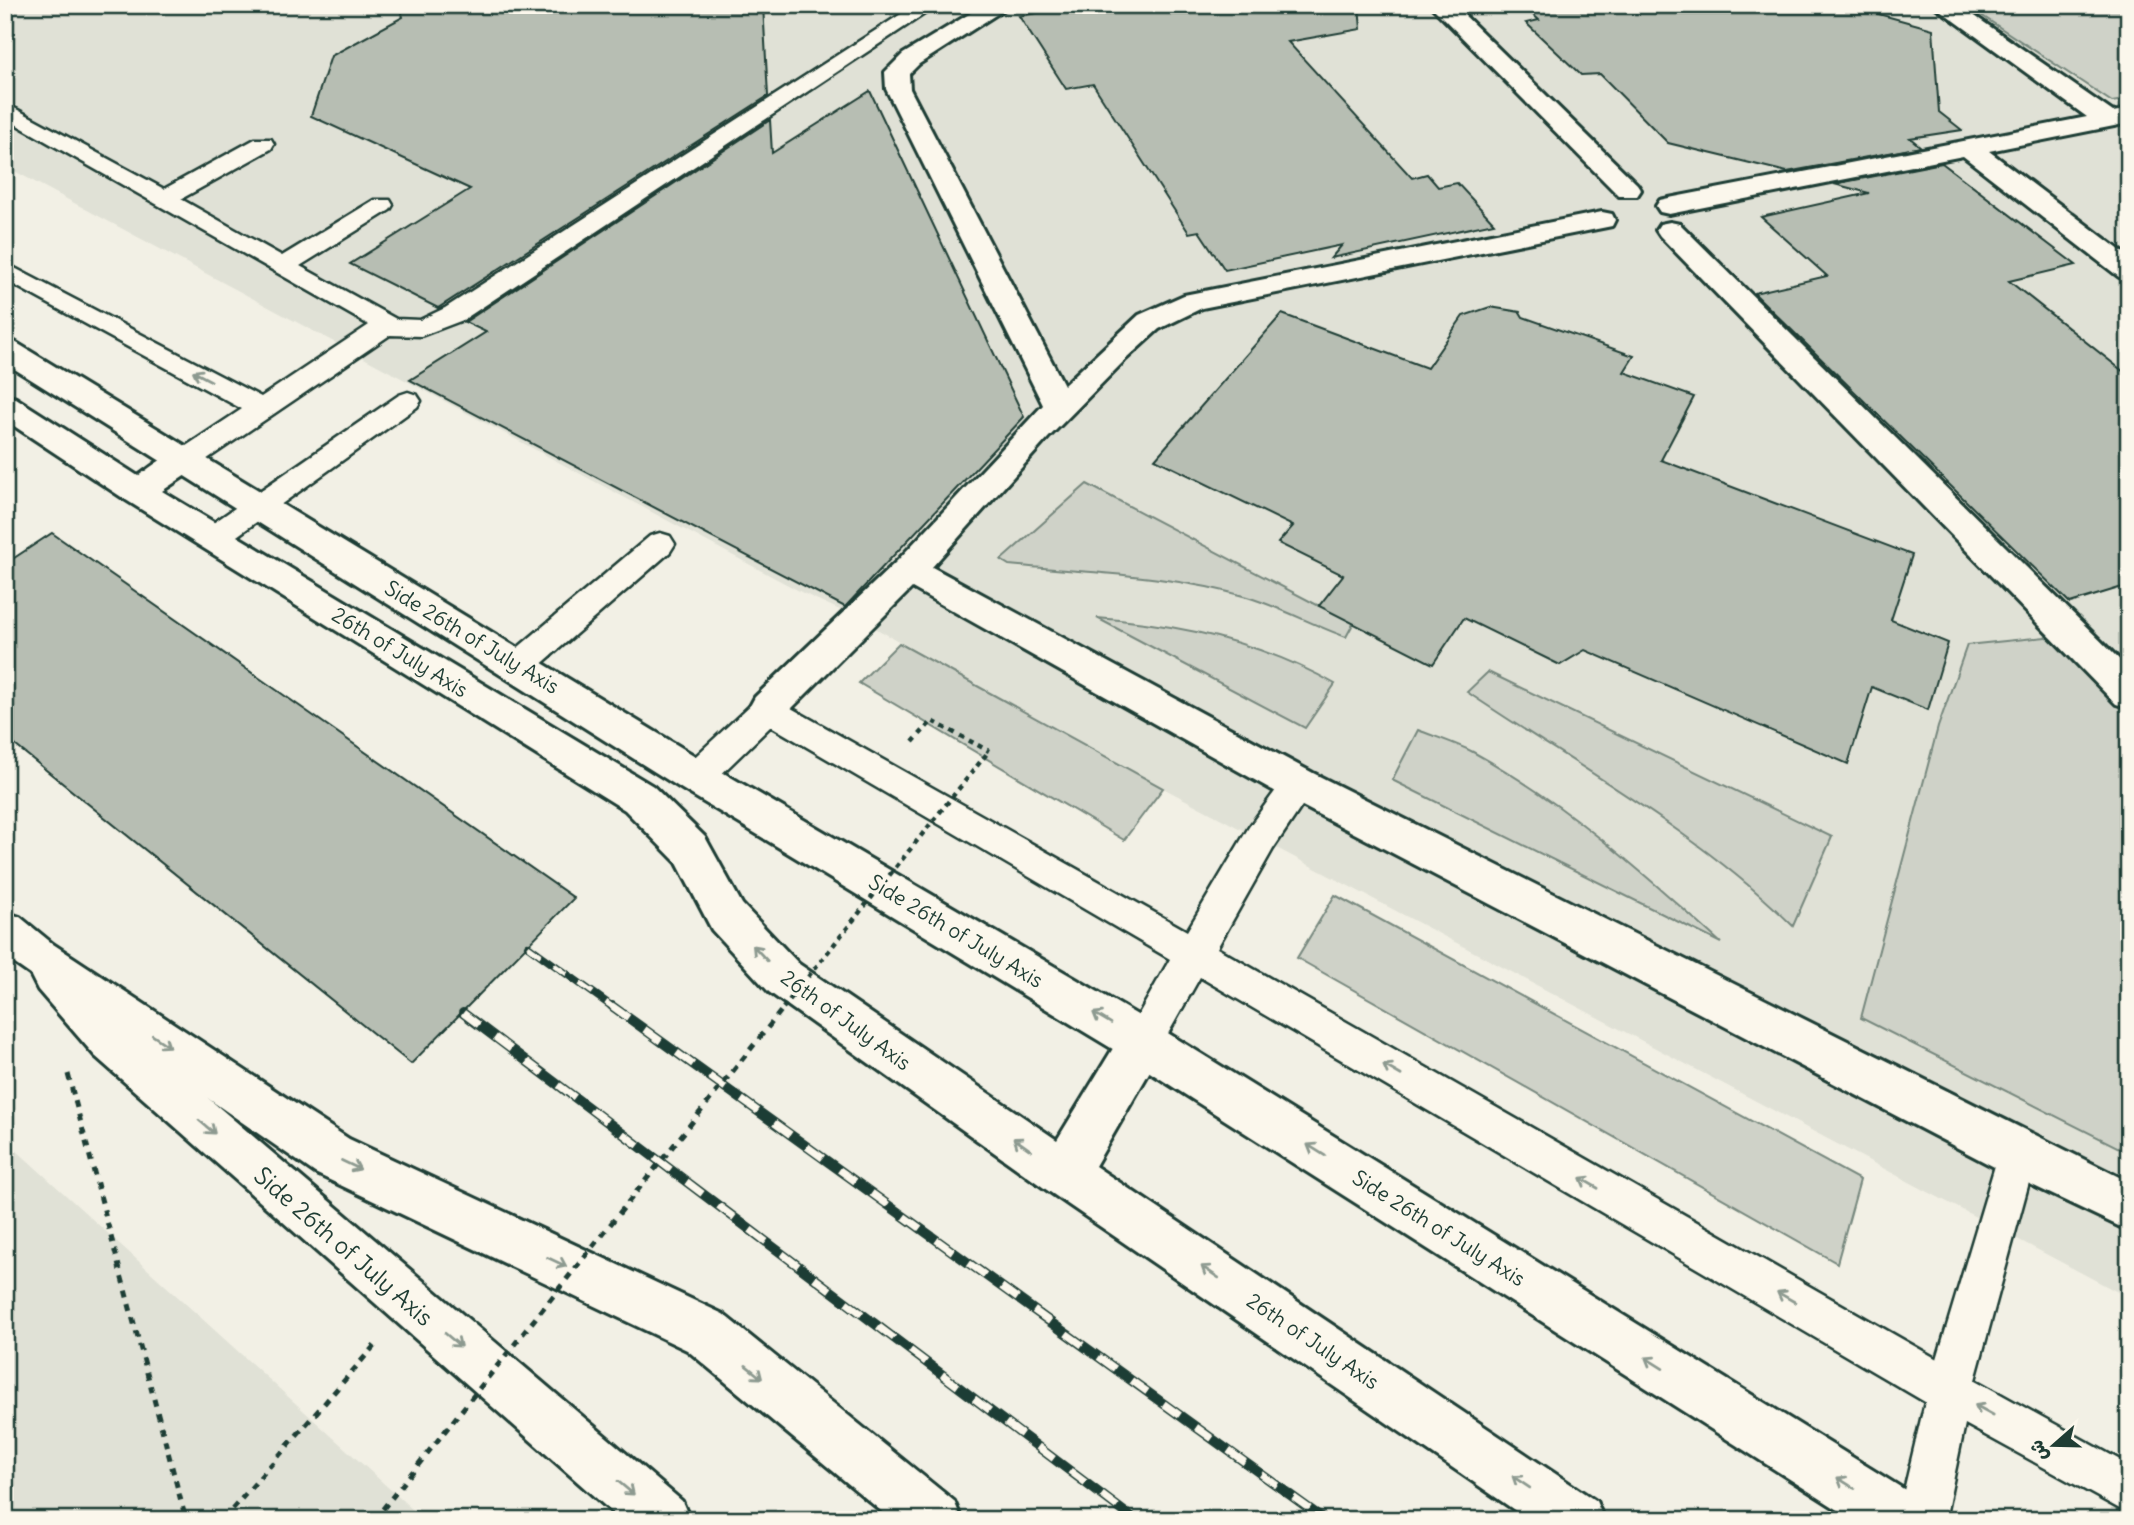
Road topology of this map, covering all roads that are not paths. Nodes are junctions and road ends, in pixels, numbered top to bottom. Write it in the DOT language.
graph roads {
  1 [pos="885,5"];
  2 [pos="929,5"];
  3 [pos="1000,5"];
  4 [pos="1441,5"];
  5 [pos="1944,5"];
  6 [pos="892,29"];
  7 [pos="5,109"];
  8 [pos="2118,118"];
  9 [pos="263,144"];
  10 [pos="1969,148"];
  11 [pos="1628,190"];
  12 [pos="163,199"];
  13 [pos="382,205"];
  14 [pos="1642,225"];
  15 [pos="284,265"];
  16 [pos="5,270"];
  17 [pos="2129,271"];
  18 [pos="387,324"];
  19 [pos="5,349"];
  20 [pos="408,401"];
  21 [pos="5,405"];
  22 [pos="1060,408"];
  23 [pos="262,409"];
  24 [pos="184,461"];
  25 [pos="138,492"];
  26 [pos="258,506"];
  27 [pos="213,538"];
  28 [pos="660,544"];
  29 [pos="909,570"];
  30 [pos="519,665"];
  31 [pos="2129,693"];
  32 [pos="768,708"];
  33 [pos="696,777"];
  34 [pos="1299,785"];
  35 [pos="21,944"];
  36 [pos="1194,956"];
  37 [pos="1143,1042"];
  38 [pos="2017,1153"];
  39 [pos="1064,1173"];
  40 [pos="2129,1207"];
  41 [pos="1950,1391"];
  42 [pos="2129,1490"];
  43 [pos="663,1520"];
  44 [pos="935,1520"];
  45 [pos="1577,1520"];
  46 [pos="1904,1520"];
  47 [pos="1921,1520"];
  1 -- 6 [label="lane"];
  2 -- 6 [label="lane"];
  3 -- 22 [label="main road"];
  4 -- 11 [label="main road"];
  5 -- 8 [label="main road"];
  6 -- 18 [label="lane"];
  7 -- 12 [label="lane"];
  8 -- 10 [label="main road"];
  9 -- 12 [label="lane"];
  10 -- 14 [label="main road"];
  10 -- 17 [label="main road"];
  11 -- 14 [label="main road"];
  11 -- 14 [label="main road"];
  12 -- 15 [label="lane"];
  13 -- 15 [label="lane"];
  14 -- 22 [label="main road"];
  14 -- 31 [label="main road"];
  15 -- 18 [label="lane"];
  23 -- 16 [label="lane, one-way"];
  18 -- 23 [label="lane"];
  19 -- 24 [label="main road, Side 26th of July Axis"];
  20 -- 26 [label="lane"];
  21 -- 25 [label="main road, 26th of July Axis"];
  22 -- 29 [label="main road"];
  23 -- 24 [label="lane"];
  24 -- 25 [label="main road"];
  24 -- 26 [label="main road, Side 26th of July Axis"];
  25 -- 27 [label="main road, 26th of July Axis"];
  26 -- 27 [label="lane"];
  26 -- 30 [label="main road, Side 26th of July Axis"];
  39 -- 27 [label="main road, 26th of July Axis, one-way"];
  28 -- 30 [label="lane"];
  29 -- 32 [label="main road"];
  29 -- 34 [label="main road"];
  30 -- 33 [label="main road, Side 26th of July Axis"];
  32 -- 33 [label="lane"];
  32 -- 36 [label="lane"];
  37 -- 33 [label="main road, Side 26th of July Axis, one-way"];
  34 -- 36 [label="lane"];
  34 -- 38 [label="main road"];
  35 -- 43 [label="main road, Side 26th of July Axis, one-way"];
  35 -- 44 [label="main road, one-way"];
  36 -- 37 [label="lane"];
  41 -- 36 [label="lane, one-way"];
  37 -- 39 [label="main road"];
  46 -- 37 [label="main road, Side 26th of July Axis, one-way"];
  38 -- 40 [label="main road"];
  38 -- 41 [label="lane"];
  45 -- 39 [label="main road, 26th of July Axis, one-way"];
  42 -- 41 [label="lane, one-way"];
  41 -- 47 [label="lane"];
}
